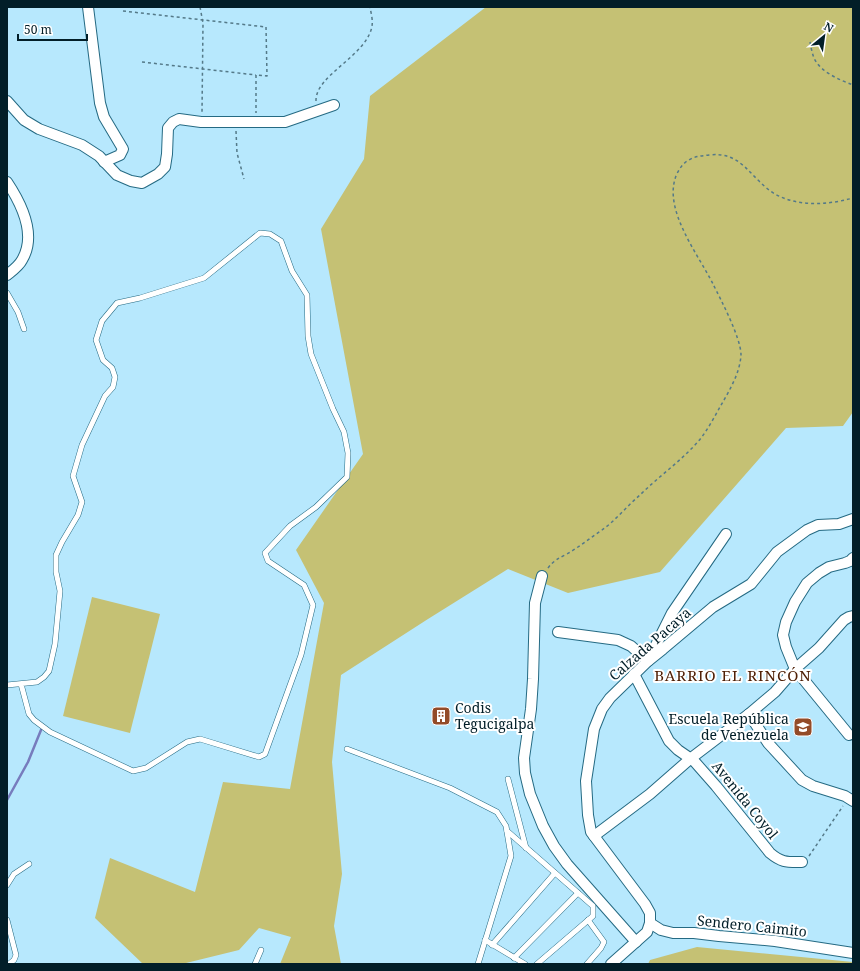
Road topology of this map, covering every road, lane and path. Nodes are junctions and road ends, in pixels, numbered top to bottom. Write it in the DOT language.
graph roads {
  1 [pos="88,7"];
  2 [pos="200,7"];
  3 [pos="370,7"];
  4 [pos="124,11"];
  5 [pos="202,21"];
  6 [pos="810,42"];
  7 [pos="142,62"];
  8 [pos="202,70"];
  9 [pos="256,75"];
  10 [pos="853,85"];
  11 [pos="7,101"];
  12 [pos="334,105"];
  13 [pos="316,111"];
  14 [pos="201,122"];
  15 [pos="235,123"];
  16 [pos="256,123"];
  17 [pos="104,162"];
  18 [pos="244,179"];
  19 [pos="7,182"];
  20 [pos="853,198"];
  21 [pos="7,275"];
  22 [pos="7,293"];
  23 [pos="24,329"];
  24 [pos="853,519"];
  25 [pos="726,534"];
  26 [pos="853,558"];
  27 [pos="542,576"];
  28 [pos="853,616"];
  29 [pos="558,632"];
  30 [pos="648,661"];
  31 [pos="795,669"];
  32 [pos="634,674"];
  33 [pos="21,684"];
  34 [pos="7,685"];
  35 [pos="749,714"];
  36 [pos="849,735"];
  37 [pos="347,749"];
  38 [pos="690,759"];
  39 [pos="508,779"];
  40 [pos="851,800"];
  41 [pos="507,831"];
  42 [pos="594,836"];
  43 [pos="526,848"];
  44 [pos="802,862"];
  45 [pos="29,864"];
  46 [pos="555,873"];
  47 [pos="7,885"];
  48 [pos="578,893"];
  49 [pos="7,920"];
  50 [pos="588,920"];
  51 [pos="650,923"];
  52 [pos="485,940"];
  53 [pos="636,942"];
  54 [pos="492,945"];
  55 [pos="261,950"];
  56 [pos="853,953"];
  57 [pos="514,958"];
  58 [pos="9,964"];
  59 [pos="255,964"];
  60 [pos="478,964"];
  61 [pos="525,964"];
  62 [pos="537,964"];
  63 [pos="587,964"];
  64 [pos="611,964"];
  1 -- 17 [label="street"];
  2 -- 5 [label="path"];
  3 -- 13 [label="path"];
  4 -- 5 [label="path"];
  5 -- 8 [label="path"];
  5 -- 9 [label="path"];
  6 -- 10 [label="path"];
  7 -- 8 [label="path"];
  8 -- 9 [label="path"];
  8 -- 14 [label="path"];
  9 -- 16 [label="path"];
  11 -- 17 [label="street"];
  12 -- 13 [label="street"];
  13 -- 16 [label="street"];
  14 -- 15 [label="street"];
  14 -- 17 [label="street"];
  15 -- 16 [label="street"];
  15 -- 18 [label="path"];
  19 -- 21 [label="street"];
  20 -- 27 [label="path"];
  22 -- 23 [label="lane"];
  24 -- 30 [label="street, Calzada Pacaya"];
  25 -- 30 [label="street"];
  26 -- 31 [label="street"];
  27 -- 53 [label="street"];
  28 -- 31 [label="street"];
  29 -- 30 [label="street"];
  30 -- 32 [label="street, Calzada Pacaya"];
  31 -- 35 [label="street"];
  31 -- 36 [label="street"];
  32 -- 38 [label="street, Avenida Coyol"];
  32 -- 42 [label="street, Calzada Pacaya"];
  33 -- 33 [label="lane"];
  33 -- 34 [label="lane"];
  35 -- 38 [label="street"];
  35 -- 40 [label="street"];
  37 -- 41 [label="lane"];
  38 -- 42 [label="street"];
  38 -- 44 [label="street, Avenida Coyol"];
  39 -- 43 [label="lane"];
  40 -- 44 [label="path"];
  41 -- 43 [label="lane"];
  41 -- 52 [label="lane"];
  42 -- 51 [label="street, Calzada Pacaya"];
  43 -- 46 [label="lane"];
  45 -- 47 [label="lane"];
  46 -- 48 [label="lane"];
  46 -- 54 [label="lane"];
  48 -- 50 [label="lane"];
  48 -- 57 [label="lane"];
  49 -- 58 [label="lane"];
  50 -- 62 [label="lane"];
  50 -- 63 [label="lane"];
  51 -- 53 [label="street"];
  51 -- 56 [label="street, Sendero Caimito"];
  52 -- 54 [label="lane"];
  52 -- 60 [label="lane"];
  53 -- 64 [label="street"];
  54 -- 57 [label="lane"];
  55 -- 59 [label="lane"];
  57 -- 61 [label="lane"];
}
